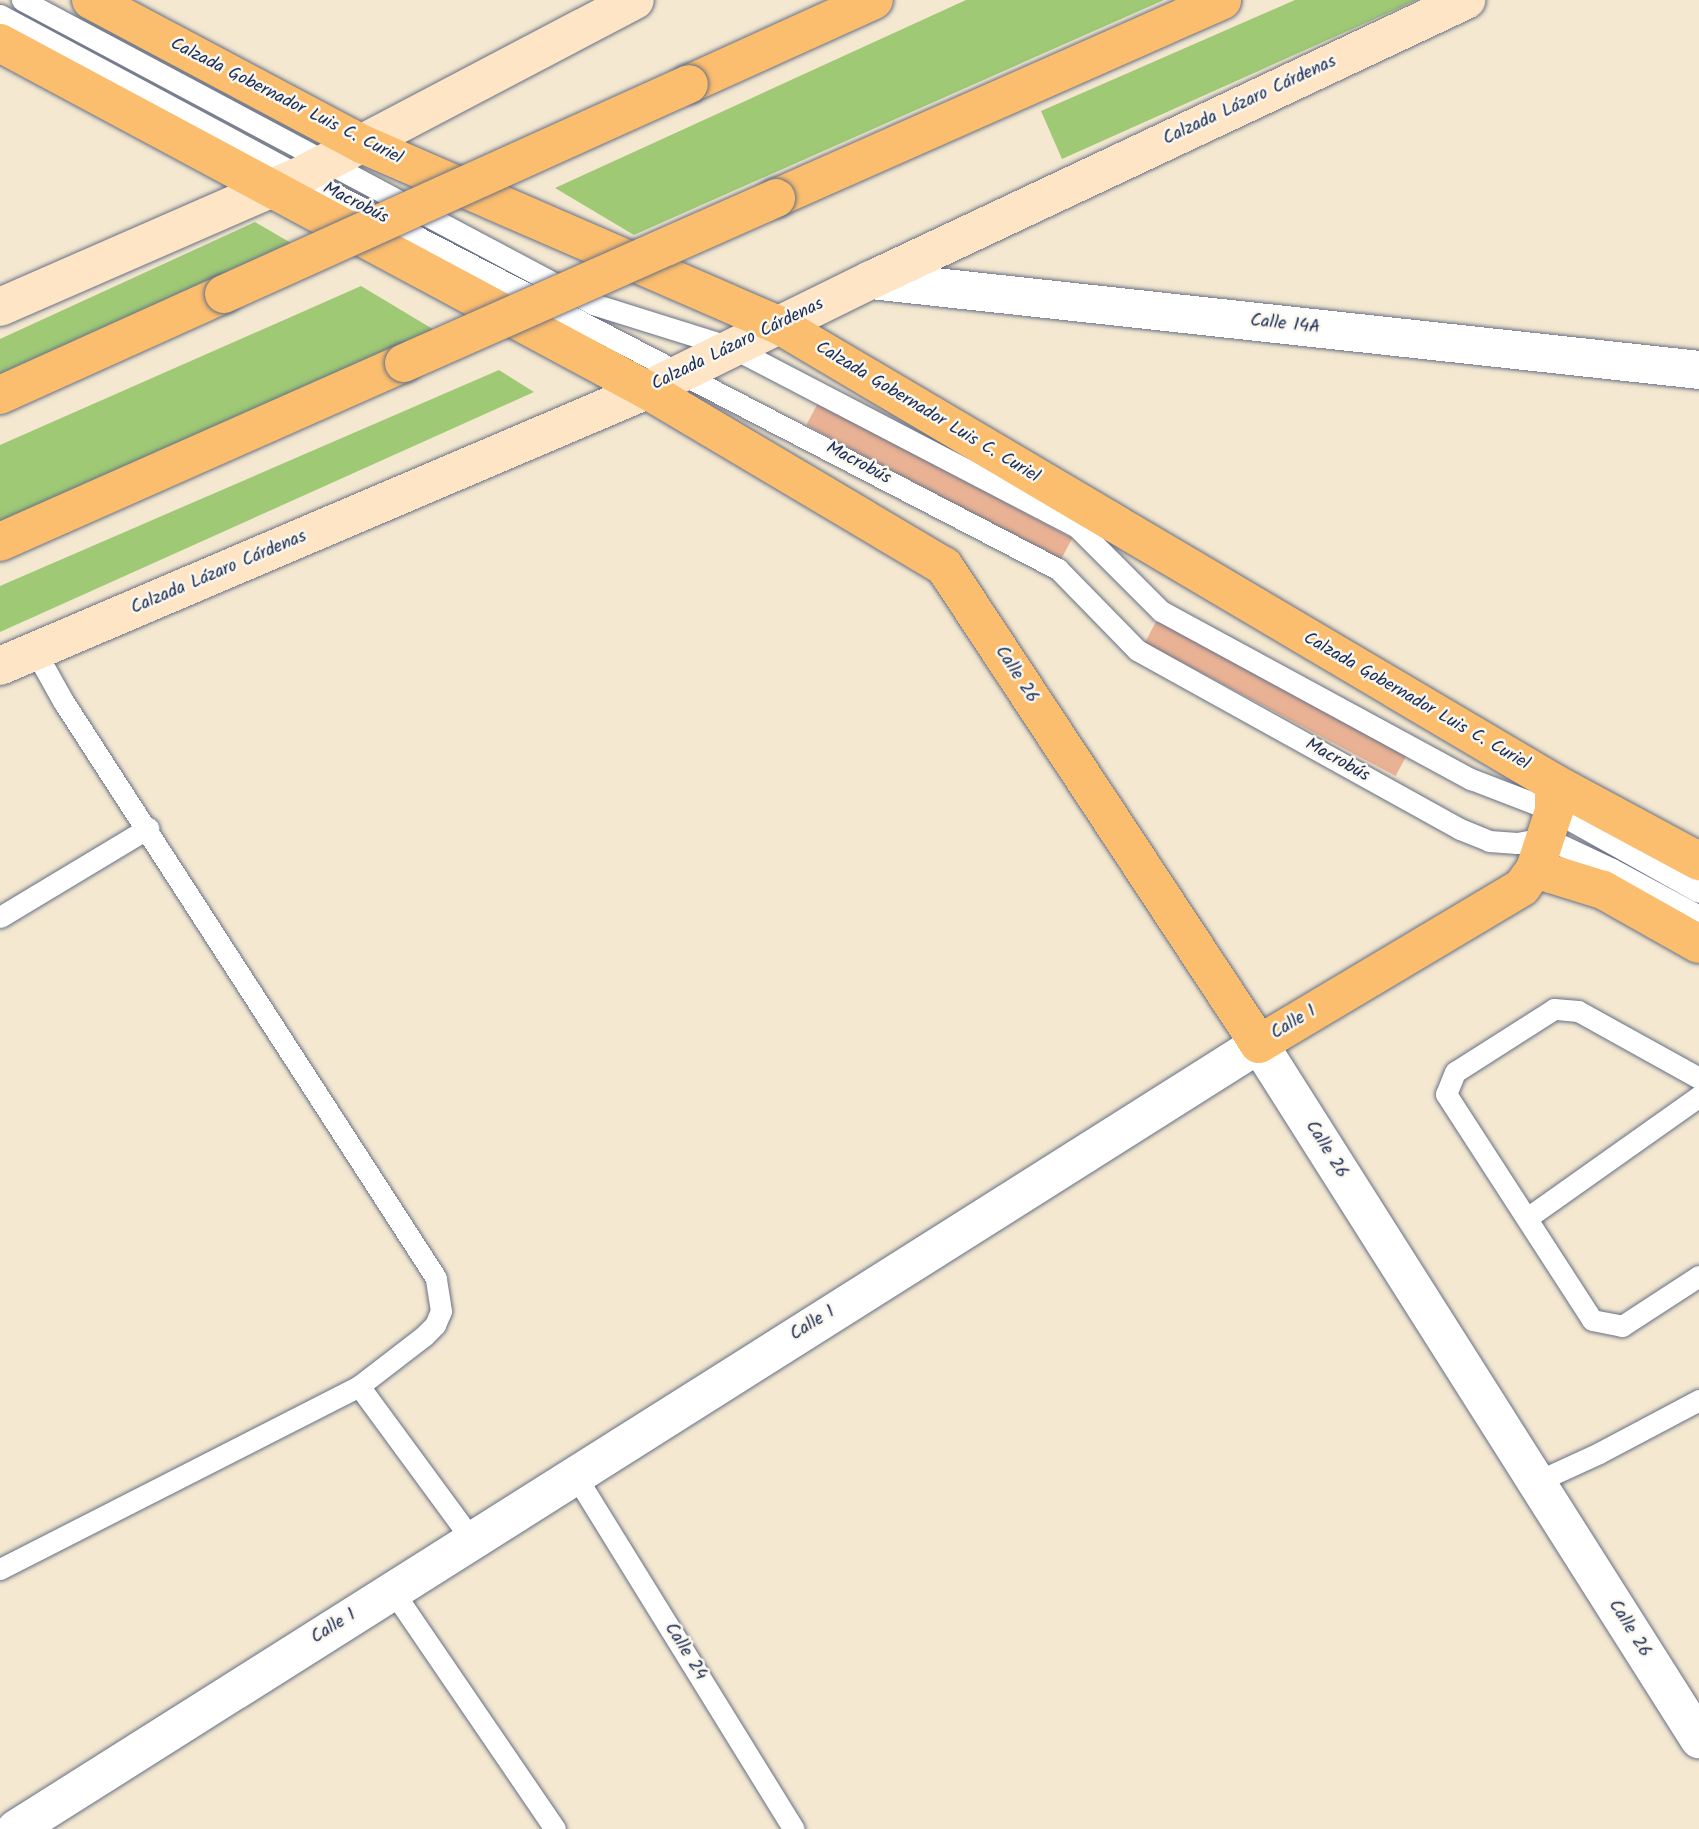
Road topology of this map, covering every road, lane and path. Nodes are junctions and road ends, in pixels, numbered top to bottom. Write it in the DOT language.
graph roads {
  1 [pos="22,0"];
  2 [pos="91,0"];
  3 [pos="635,0"];
  4 [pos="874,0"];
  5 [pos="1222,0"];
  6 [pos="1466,0"];
  7 [pos="0,15"];
  8 [pos="0,43"];
  9 [pos="362,144"];
  10 [pos="299,176"];
  11 [pos="871,279"];
  12 [pos="0,307"];
  13 [pos="779,325"];
  14 [pos="733,348"];
  15 [pos="1699,370"];
  16 [pos="683,372"];
  17 [pos="647,390"];
  18 [pos="0,395"];
  19 [pos="0,542"];
  20 [pos="35,651"];
  21 [pos="0,666"];
  22 [pos="1547,826"];
  23 [pos="148,828"];
  24 [pos="1699,861"];
  25 [pos="1699,892"];
  26 [pos="1699,916"];
  27 [pos="0,917"];
  28 [pos="1699,944"];
  29 [pos="1259,1044"];
  30 [pos="1697,1072"];
  31 [pos="1699,1096"];
  32 [pos="1527,1218"];
  33 [pos="1699,1276"];
  34 [pos="359,1386"];
  35 [pos="1699,1400"];
  36 [pos="575,1475"];
  37 [pos="1536,1482"];
  38 [pos="472,1540"];
  39 [pos="0,1569"];
  40 [pos="392,1590"];
  41 [pos="1699,1740"];
  42 [pos="16,1829"];
  43 [pos="555,1829"];
  44 [pos="794,1829"];
  1 -- 10 [label="lane, Macrobús"];
  2 -- 9 [label="main road, Calzada Gobernador Luis C. Curiel"];
  3 -- 9 [label="main road"];
  4 -- 18 [label="main road, bridge"];
  5 -- 19 [label="main road, bridge"];
  6 -- 11 [label="main road, Calzada Lázaro Cárdenas"];
  7 -- 10 [label="lane, Macrobús"];
  8 -- 10 [label="main road"];
  9 -- 10 [label="main road"];
  9 -- 13 [label="main road, Calzada Gobernador Luis C. Curiel"];
  10 -- 12 [label="main road"];
  10 -- 14 [label="lane, Macrobús"];
  10 -- 16 [label="lane, Macrobús"];
  10 -- 17 [label="main road"];
  11 -- 13 [label="main road, Calzada Lázaro Cárdenas"];
  11 -- 15 [label="street, Calle 14A"];
  13 -- 14 [label="main road, Calzada Lázaro Cárdenas"];
  13 -- 22 [label="main road, Calzada Gobernador Luis C. Curiel"];
  14 -- 16 [label="main road, Calzada Lázaro Cárdenas"];
  14 -- 22 [label="lane, Macrobús"];
  16 -- 17 [label="main road, Calzada Lázaro Cárdenas"];
  16 -- 22 [label="lane, Macrobús"];
  17 -- 20 [label="main road, Calzada Lázaro Cárdenas"];
  17 -- 29 [label="main road, Calle 26"];
  20 -- 21 [label="main road, Calzada Lázaro Cárdenas"];
  20 -- 23 [label="lane"];
  22 -- 24 [label="main road, Calzada Gobernador Luis C. Curiel"];
  22 -- 25 [label="lane, Macrobús"];
  22 -- 26 [label="lane, Macrobús"];
  22 -- 28 [label="main road, Calzada Gobernador Luis C. Curiel"];
  22 -- 29 [label="main road, Calle 1"];
  23 -- 27 [label="lane"];
  23 -- 34 [label="lane"];
  29 -- 36 [label="street, Calle 1"];
  29 -- 37 [label="street, Calle 26"];
  30 -- 32 [label="lane"];
  31 -- 32 [label="lane"];
  32 -- 33 [label="lane"];
  34 -- 38 [label="lane"];
  34 -- 39 [label="lane"];
  35 -- 37 [label="lane"];
  36 -- 38 [label="street, Calle 1"];
  36 -- 44 [label="lane, Calle 24"];
  37 -- 41 [label="street, Calle 26"];
  38 -- 40 [label="street, Calle 1"];
  40 -- 42 [label="street, Calle 1"];
  40 -- 43 [label="lane"];
}
